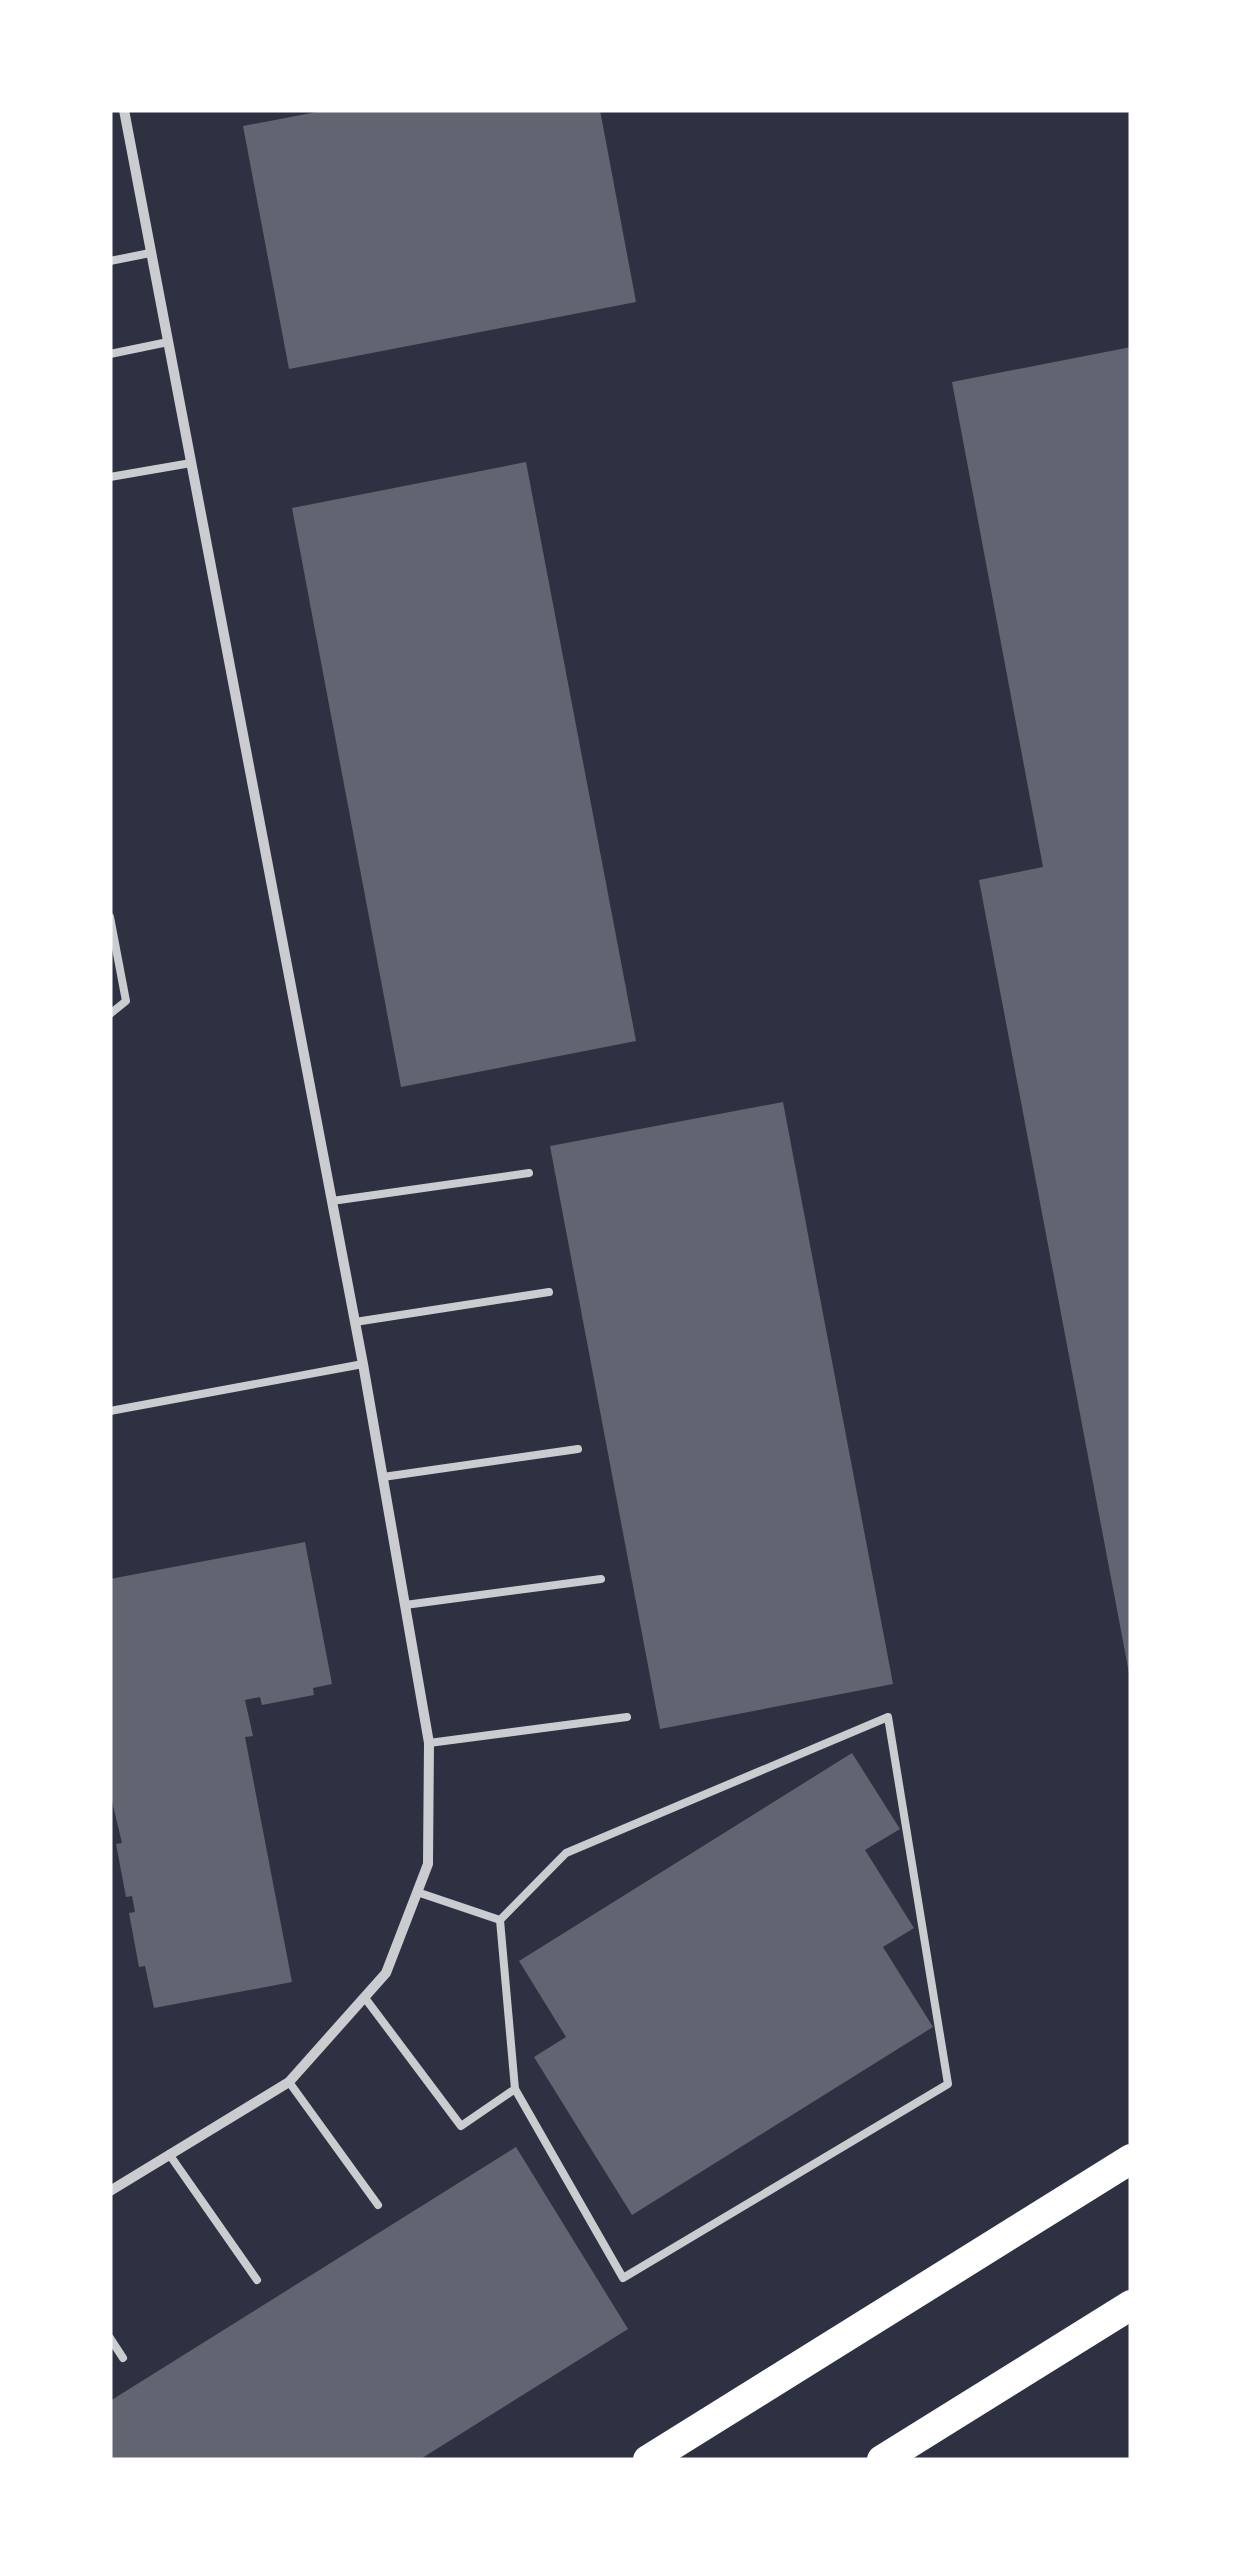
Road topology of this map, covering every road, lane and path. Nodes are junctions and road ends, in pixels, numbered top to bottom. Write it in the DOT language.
graph roads {
  1 [pos="124,110"];
  2 [pos="150,253"];
  3 [pos="110,261"];
  4 [pos="168,342"];
  5 [pos="110,354"];
  6 [pos="191,463"];
  7 [pos="110,477"];
  8 [pos="110,916"];
  9 [pos="110,1014"];
  10 [pos="529,1173"];
  11 [pos="332,1201"];
  12 [pos="549,1292"];
  13 [pos="356,1322"];
  14 [pos="363,1364"];
  15 [pos="110,1411"];
  16 [pos="578,1449"];
  17 [pos="383,1476"];
  18 [pos="601,1578"];
  19 [pos="405,1605"];
  20 [pos="627,1717"];
  21 [pos="429,1744"];
  22 [pos="417,1892"];
  23 [pos="500,1920"];
  24 [pos="365,1998"];
  25 [pos="289,2082"];
  26 [pos="514,2089"];
  27 [pos="169,2154"];
  28 [pos="1131,2158"];
  29 [pos="110,2192"];
  30 [pos="378,2205"];
  31 [pos="257,2280"];
  32 [pos="1131,2305"];
  33 [pos="110,2338"];
  34 [pos="123,2358"];
  35 [pos="648,2460"];
  36 [pos="882,2460"];
  1 -- 2 [label="street"];
  2 -- 3 [label="lane"];
  2 -- 4 [label="street"];
  4 -- 5 [label="lane"];
  4 -- 6 [label="street"];
  6 -- 7 [label="lane"];
  6 -- 11 [label="street"];
  8 -- 9 [label="lane"];
  10 -- 11 [label="lane"];
  11 -- 13 [label="street"];
  12 -- 13 [label="lane"];
  13 -- 14 [label="street"];
  14 -- 15 [label="lane"];
  14 -- 17 [label="street"];
  16 -- 17 [label="lane"];
  17 -- 19 [label="street"];
  18 -- 19 [label="lane"];
  19 -- 21 [label="street"];
  20 -- 21 [label="lane"];
  21 -- 22 [label="street"];
  22 -- 23 [label="lane"];
  22 -- 24 [label="street"];
  23 -- 26 [label="lane"];
  23 -- 26 [label="lane"];
  24 -- 25 [label="street"];
  24 -- 26 [label="lane"];
  25 -- 27 [label="street"];
  25 -- 30 [label="lane"];
  27 -- 29 [label="street"];
  27 -- 31 [label="lane"];
  28 -- 35 [label="highway"];
  32 -- 36 [label="highway"];
  33 -- 34 [label="lane"];
}
